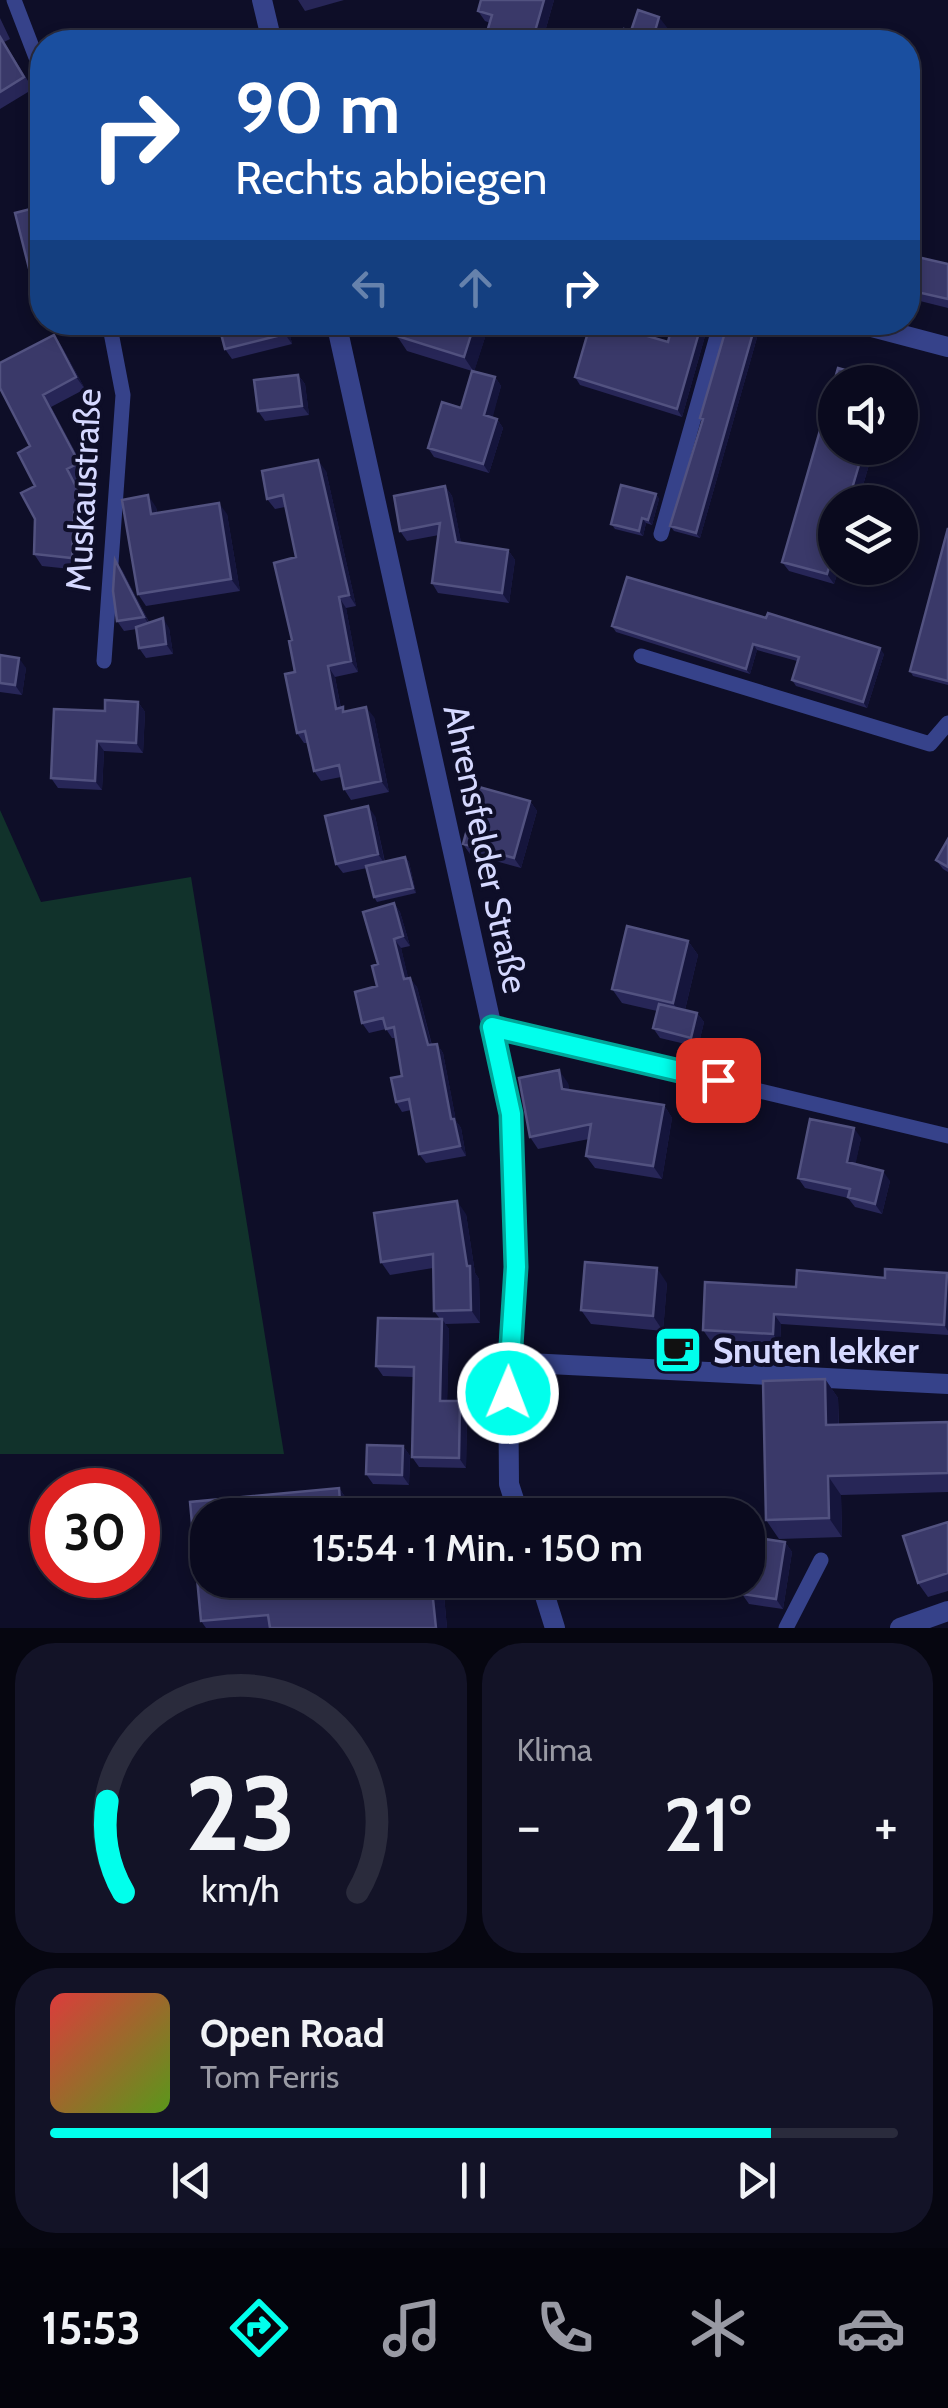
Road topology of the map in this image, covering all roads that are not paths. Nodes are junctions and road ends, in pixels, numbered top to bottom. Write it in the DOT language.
graph roads {
  1 [pos="14,0"];
  2 [pos="262,0"];
  3 [pos="269,30"];
  4 [pos="30,42"];
  5 [pos="111,335"];
  6 [pos="339,335"];
  7 [pos="717,335"];
  8 [pos="903,335"];
  9 [pos="948,347"];
  10 [pos="661,534"];
  11 [pos="641,656"];
  12 [pos="104,661"];
  13 [pos="948,724"];
  14 [pos="492,1027"];
  15 [pos="948,1136"];
  16 [pos="508,1362"];
  17 [pos="948,1384"];
  18 [pos="514,1498"];
  19 [pos="821,1560"];
  20 [pos="546,1598"];
  21 [pos="948,1611"];
  22 [pos="555,1628"];
  23 [pos="786,1628"];
  24 [pos="900,1628"];
  1 -- 4 [label="lane"];
  2 -- 3 [label="street"];
  5 -- 12 [label="lane, Muskaustraße"];
  6 -- 14 [label="street, Ahrensfelder Straße"];
  7 -- 10 [label="lane"];
  8 -- 9 [label="street"];
  11 -- 13 [label="lane"];
  14 -- 15 [label="lane"];
  14 -- 16 [label="street, Ahrensfelder Straße"];
  16 -- 17 [label="street"];
  16 -- 18 [label="street, Ahrensfelder Straße"];
  19 -- 23 [label="lane"];
  20 -- 22 [label="street"];
  21 -- 24 [label="street"];
}
